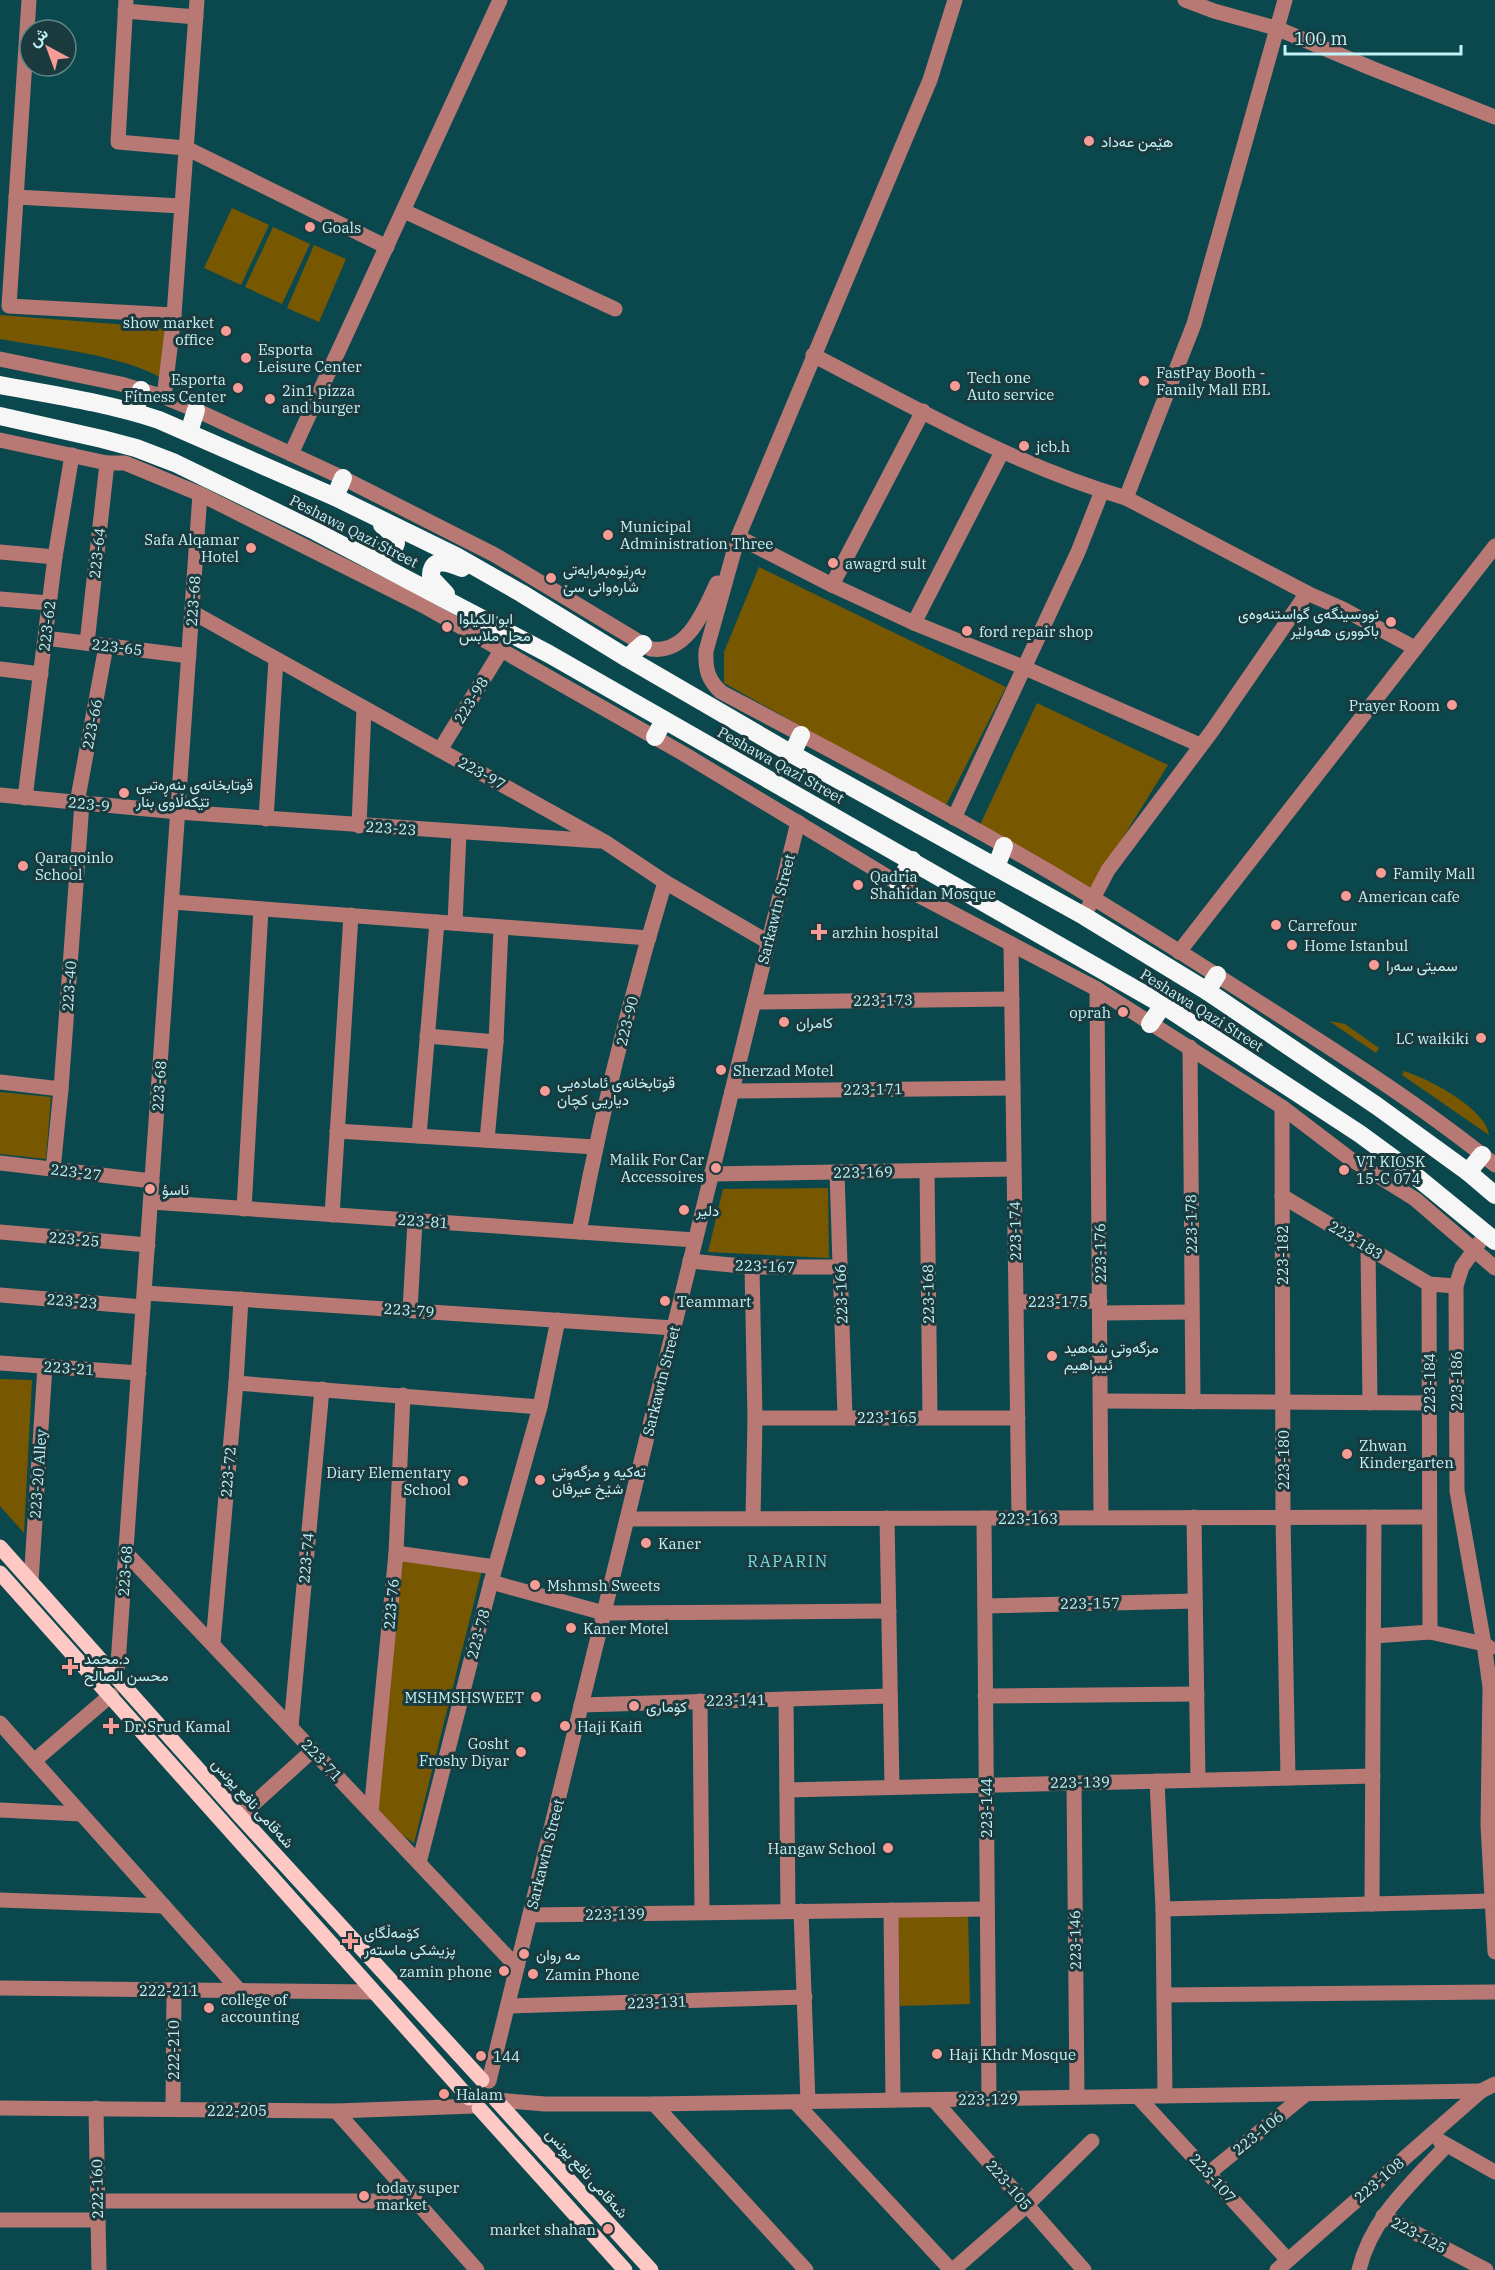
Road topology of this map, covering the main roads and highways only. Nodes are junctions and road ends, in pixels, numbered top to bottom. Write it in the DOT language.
graph roads {
  1 [pos="0,386"];
  2 [pos="141,390"];
  3 [pos="196,410"];
  4 [pos="135,412"];
  5 [pos="0,416"];
  6 [pos="0,427"];
  7 [pos="189,432"];
  8 [pos="40,436"];
  9 [pos="344,478"];
  10 [pos="342,501"];
  11 [pos="315,531"];
  12 [pos="521,593"];
  13 [pos="484,620"];
  14 [pos="643,644"];
  15 [pos="627,658"];
  16 [pos="664,720"];
  17 [pos="801,735"];
  18 [pos="655,737"];
  19 [pos="792,754"];
  20 [pos="1004,846"];
  21 [pos="912,860"];
  22 [pos="996,867"];
  23 [pos="897,883"];
  24 [pos="1217,975"];
  25 [pos="1207,991"];
  26 [pos="1162,1005"];
  27 [pos="1150,1024"];
  28 [pos="1489,1160"];
  29 [pos="1468,1172"];
  30 [pos="1495,1195"];
  31 [pos="1491,1237"];
  32 [pos="0,1547"];
  33 [pos="0,1573"];
  34 [pos="59,1613"];
  35 [pos="46,1624"];
  36 [pos="486,2080"];
  37 [pos="496,2100"];
  38 [pos="474,2104"];
  39 [pos="625,2270"];
  40 [pos="651,2270"];
  1 -- 4 [label="highway, Peshawa Qazi Street"];
  2 -- 4 [label="highway"];
  3 -- 7 [label="highway"];
  4 -- 7 [label="highway, Peshawa Qazi Street"];
  5 -- 8 [label="highway, Peshawa Qazi Street"];
  6 -- 8 [label="highway"];
  7 -- 10 [label="highway, Peshawa Qazi Street"];
  8 -- 11 [label="highway, Peshawa Qazi Street"];
  9 -- 10 [label="highway"];
  10 -- 11 [label="highway"];
  10 -- 12 [label="highway, Peshawa Qazi Street"];
  11 -- 13 [label="highway, Peshawa Qazi Street"];
  12 -- 13 [label="highway"];
  12 -- 15 [label="highway, Peshawa Qazi Street"];
  13 -- 16 [label="highway, Peshawa Qazi Street"];
  14 -- 15 [label="highway"];
  15 -- 19 [label="highway, Peshawa Qazi Street"];
  16 -- 18 [label="highway"];
  16 -- 21 [label="highway, Peshawa Qazi Street"];
  17 -- 19 [label="highway"];
  19 -- 22 [label="highway, Peshawa Qazi Street"];
  20 -- 22 [label="highway"];
  21 -- 23 [label="highway"];
  21 -- 26 [label="highway, Peshawa Qazi Street"];
  22 -- 25 [label="highway, Peshawa Qazi Street"];
  24 -- 25 [label="highway"];
  25 -- 29 [label="highway, Peshawa Qazi Street"];
  26 -- 27 [label="highway"];
  26 -- 31 [label="highway, Peshawa Qazi Street"];
  28 -- 29 [label="highway"];
  29 -- 30 [label="highway, Peshawa Qazi Street"];
  32 -- 34 [label="main road, شەقامی نافع یونس"];
  33 -- 35 [label="main road"];
  34 -- 35 [label="main road"];
  34 -- 36 [label="main road, شەقامی نافع یونس"];
  35 -- 38 [label="main road"];
  36 -- 37 [label="main road, شەقامی نافع یونس"];
  36 -- 38 [label="main road"];
  37 -- 38 [label="main road"];
  37 -- 40 [label="main road, شەقامی نافع یونس"];
  38 -- 39 [label="main road"];
}
